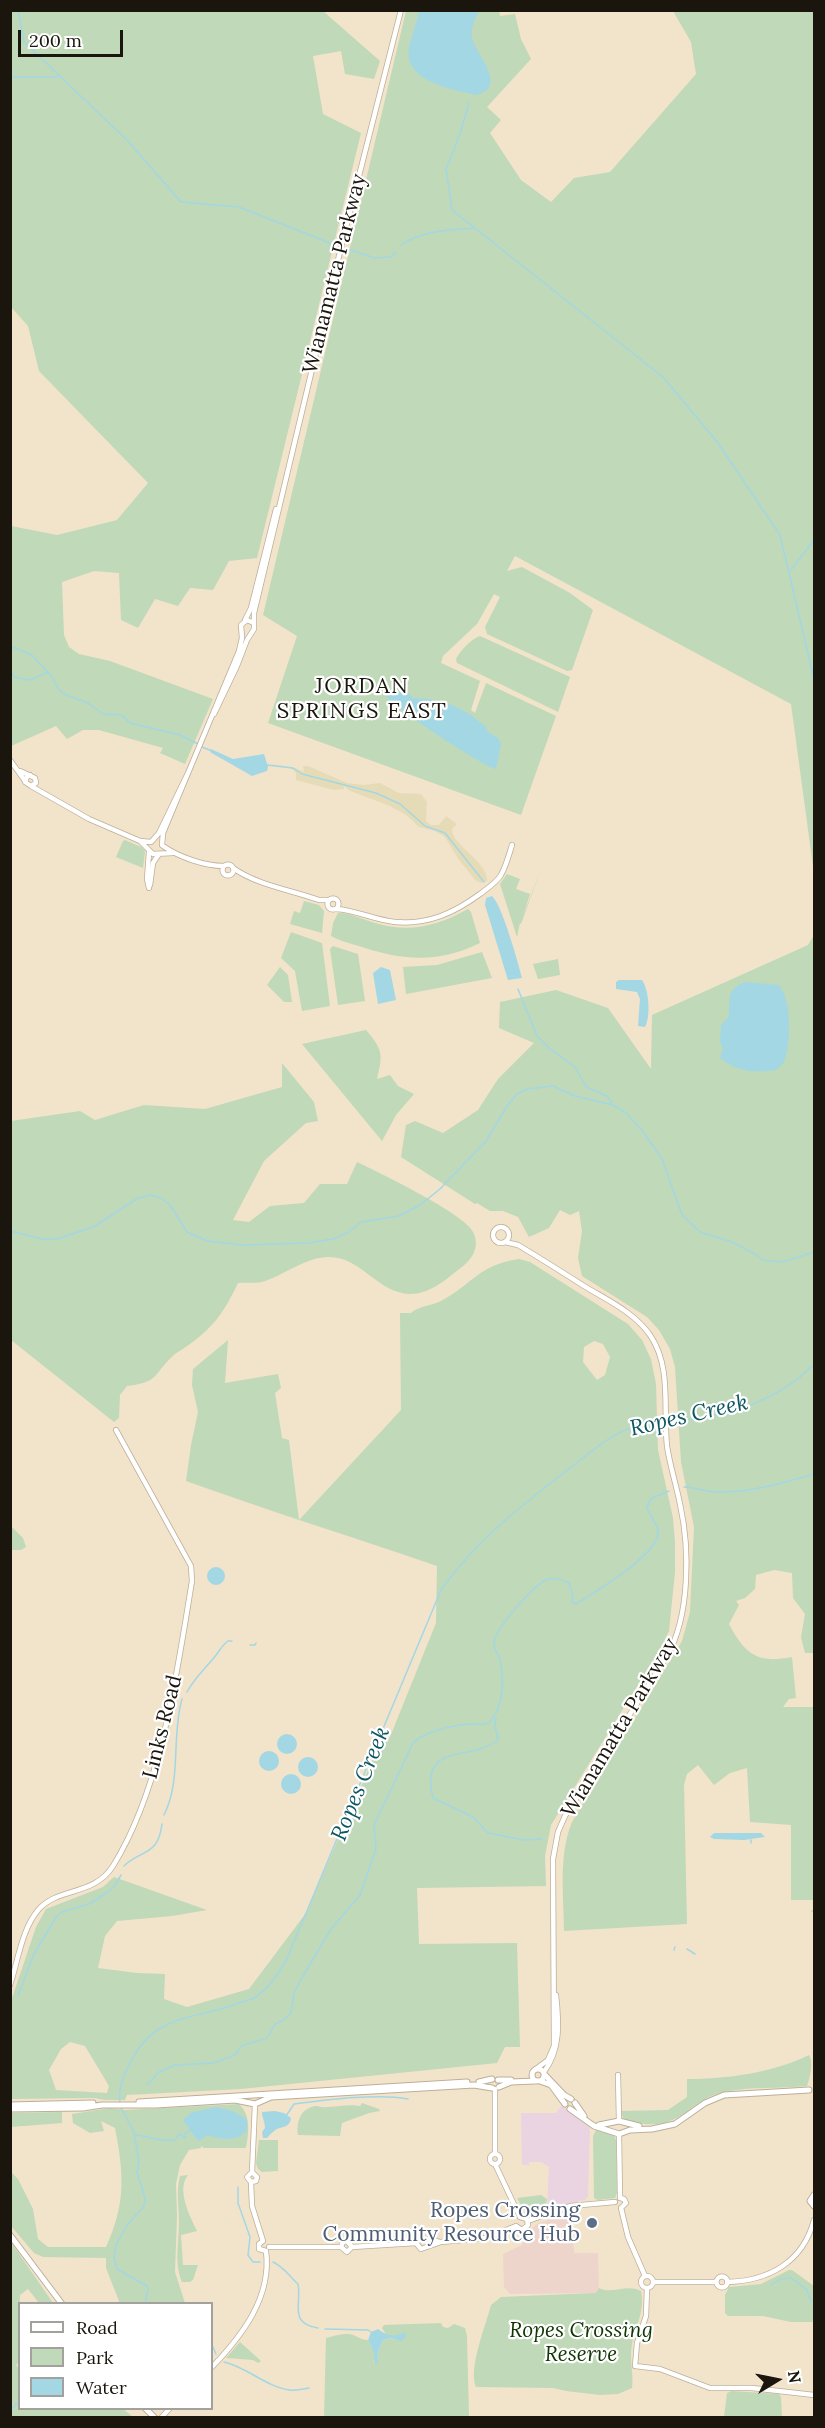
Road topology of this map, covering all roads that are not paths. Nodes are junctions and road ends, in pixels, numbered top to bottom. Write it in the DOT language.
graph roads {
  1 [pos="401,10"];
  2 [pos="281,493"];
  3 [pos="245,620"];
  4 [pos="254,623"];
  5 [pos="242,630"];
  6 [pos="252,632"];
  7 [pos="214,714"];
  8 [pos="10,760"];
  9 [pos="20,771"];
  10 [pos="189,771"];
  11 [pos="30,776"];
  12 [pos="36,781"];
  13 [pos="26,782"];
  14 [pos="31,786"];
  15 [pos="41,791"];
  16 [pos="140,841"];
  17 [pos="152,842"];
  18 [pos="162,845"];
  19 [pos="512,845"];
  20 [pos="149,849"];
  21 [pos="173,853"];
  22 [pos="159,854"];
  23 [pos="214,866"];
  24 [pos="224,866"];
  25 [pos="233,868"];
  26 [pos="223,873"];
  27 [pos="231,875"];
  28 [pos="243,875"];
  29 [pos="319,900"];
  30 [pos="329,900"];
  31 [pos="338,902"];
  32 [pos="328,907"];
  33 [pos="336,909"];
  34 [pos="350,910"];
  35 [pos="510,1234"];
  36 [pos="505,1242"];
  37 [pos="518,1245"];
  38 [pos="116,1430"];
  39 [pos="10,1985"];
  40 [pos="555,1986"];
  41 [pos="534,2071"];
  42 [pos="544,2073"];
  43 [pos="618,2075"];
  44 [pos="495,2080"];
  45 [pos="538,2081"];
  46 [pos="814,2085"];
  47 [pos="495,2088"];
  48 [pos="810,2090"];
  49 [pos="814,2095"];
  50 [pos="253,2101"];
  51 [pos="573,2101"];
  52 [pos="565,2104"];
  53 [pos="10,2107"];
  54 [pos="570,2109"];
  55 [pos="619,2122"];
  56 [pos="656,2128"];
  57 [pos="619,2133"];
  58 [pos="814,2195"];
  59 [pos="617,2200"];
  60 [pos="814,2206"];
  61 [pos="621,2208"];
  62 [pos="520,2217"];
  63 [pos="814,2220"];
  64 [pos="528,2221"];
  65 [pos="516,2226"];
  66 [pos="10,2235"];
  67 [pos="425,2239"];
  68 [pos="263,2241"];
  69 [pos="441,2242"];
  70 [pos="416,2243"];
  71 [pos="424,2247"];
  72 [pos="268,2249"];
  73 [pos="645,2276"];
  74 [pos="652,2282"];
  75 [pos="646,2288"];
  76 [pos="60,2302"];
  77 [pos="213,2366"];
  78 [pos="814,2395"];
  1 -- 2 [label="street, Wianamatta Parkway"];
  2 -- 3 [label="street, Wianamatta Parkway"];
  2 -- 4 [label="street, Wianamatta Parkway"];
  3 -- 4 [label="street"];
  3 -- 5 [label="street"];
  4 -- 6 [label="street"];
  5 -- 6 [label="street"];
  5 -- 7 [label="street"];
  6 -- 7 [label="street"];
  7 -- 10 [label="street"];
  8 -- 9 [label="street"];
  9 -- 11 [label="street"];
  9 -- 13 [label="street"];
  10 -- 17 [label="street"];
  10 -- 18 [label="street"];
  11 -- 12 [label="street"];
  11 -- 13 [label="street"];
  12 -- 14 [label="street"];
  12 -- 15 [label="street"];
  13 -- 14 [label="street"];
  14 -- 15 [label="street"];
  15 -- 16 [label="street"];
  16 -- 17 [label="street"];
  16 -- 20 [label="street"];
  17 -- 18 [label="street"];
  17 -- 20 [label="street"];
  18 -- 21 [label="street"];
  18 -- 22 [label="street"];
  19 -- 34 [label="street"];
  20 -- 22 [label="street"];
  20 -- 22 [label="street"];
  21 -- 22 [label="street"];
  21 -- 23 [label="street"];
  23 -- 24 [label="street"];
  23 -- 26 [label="street"];
  24 -- 25 [label="street"];
  24 -- 26 [label="street"];
  25 -- 27 [label="street"];
  25 -- 28 [label="street"];
  26 -- 27 [label="street"];
  27 -- 28 [label="street"];
  28 -- 29 [label="street"];
  29 -- 30 [label="street"];
  29 -- 32 [label="street"];
  30 -- 31 [label="street"];
  30 -- 32 [label="street"];
  31 -- 33 [label="street"];
  31 -- 34 [label="street"];
  32 -- 33 [label="street"];
  33 -- 34 [label="street"];
  35 -- 36 [label="street"];
  35 -- 36 [label="street"];
  35 -- 37 [label="street, Wianamatta Parkway"];
  36 -- 37 [label="street, Wianamatta Parkway"];
  37 -- 40 [label="street, Wianamatta Parkway"];
  38 -- 39 [label="street, Links Road"];
  40 -- 41 [label="street"];
  40 -- 42 [label="street"];
  41 -- 42 [label="main road"];
  41 -- 44 [label="main road"];
  41 -- 45 [label="main road"];
  42 -- 45 [label="main road"];
  42 -- 51 [label="main road"];
  43 -- 55 [label="street"];
  44 -- 47 [label="main road"];
  44 -- 47 [label="main road"];
  44 -- 50 [label="main road"];
  45 -- 47 [label="main road"];
  45 -- 52 [label="main road"];
  46 -- 48 [label="main road"];
  47 -- 50 [label="main road"];
  47 -- 62 [label="street"];
  48 -- 49 [label="main road"];
  48 -- 56 [label="main road"];
  50 -- 53 [label="main road"];
  50 -- 68 [label="street"];
  51 -- 52 [label="main road"];
  51 -- 54 [label="main road"];
  51 -- 55 [label="main road"];
  52 -- 54 [label="main road"];
  54 -- 57 [label="main road"];
  55 -- 56 [label="main road"];
  55 -- 57 [label="main road"];
  55 -- 57 [label="main road"];
  56 -- 57 [label="main road"];
  57 -- 59 [label="street"];
  58 -- 60 [label="main road"];
  59 -- 61 [label="street"];
  59 -- 61 [label="street"];
  59 -- 64 [label="street"];
  61 -- 73 [label="street"];
  62 -- 64 [label="street"];
  62 -- 65 [label="street"];
  63 -- 74 [label="street"];
  64 -- 65 [label="street"];
  65 -- 69 [label="street"];
  66 -- 76 [label="main road"];
  67 -- 69 [label="street"];
  67 -- 70 [label="street"];
  67 -- 71 [label="street"];
  68 -- 72 [label="street"];
  68 -- 72 [label="street"];
  69 -- 71 [label="street"];
  70 -- 71 [label="street"];
  70 -- 72 [label="street"];
  72 -- 77 [label="street"];
  73 -- 74 [label="street"];
  73 -- 75 [label="street"];
  74 -- 75 [label="street"];
  75 -- 78 [label="street"];
}
